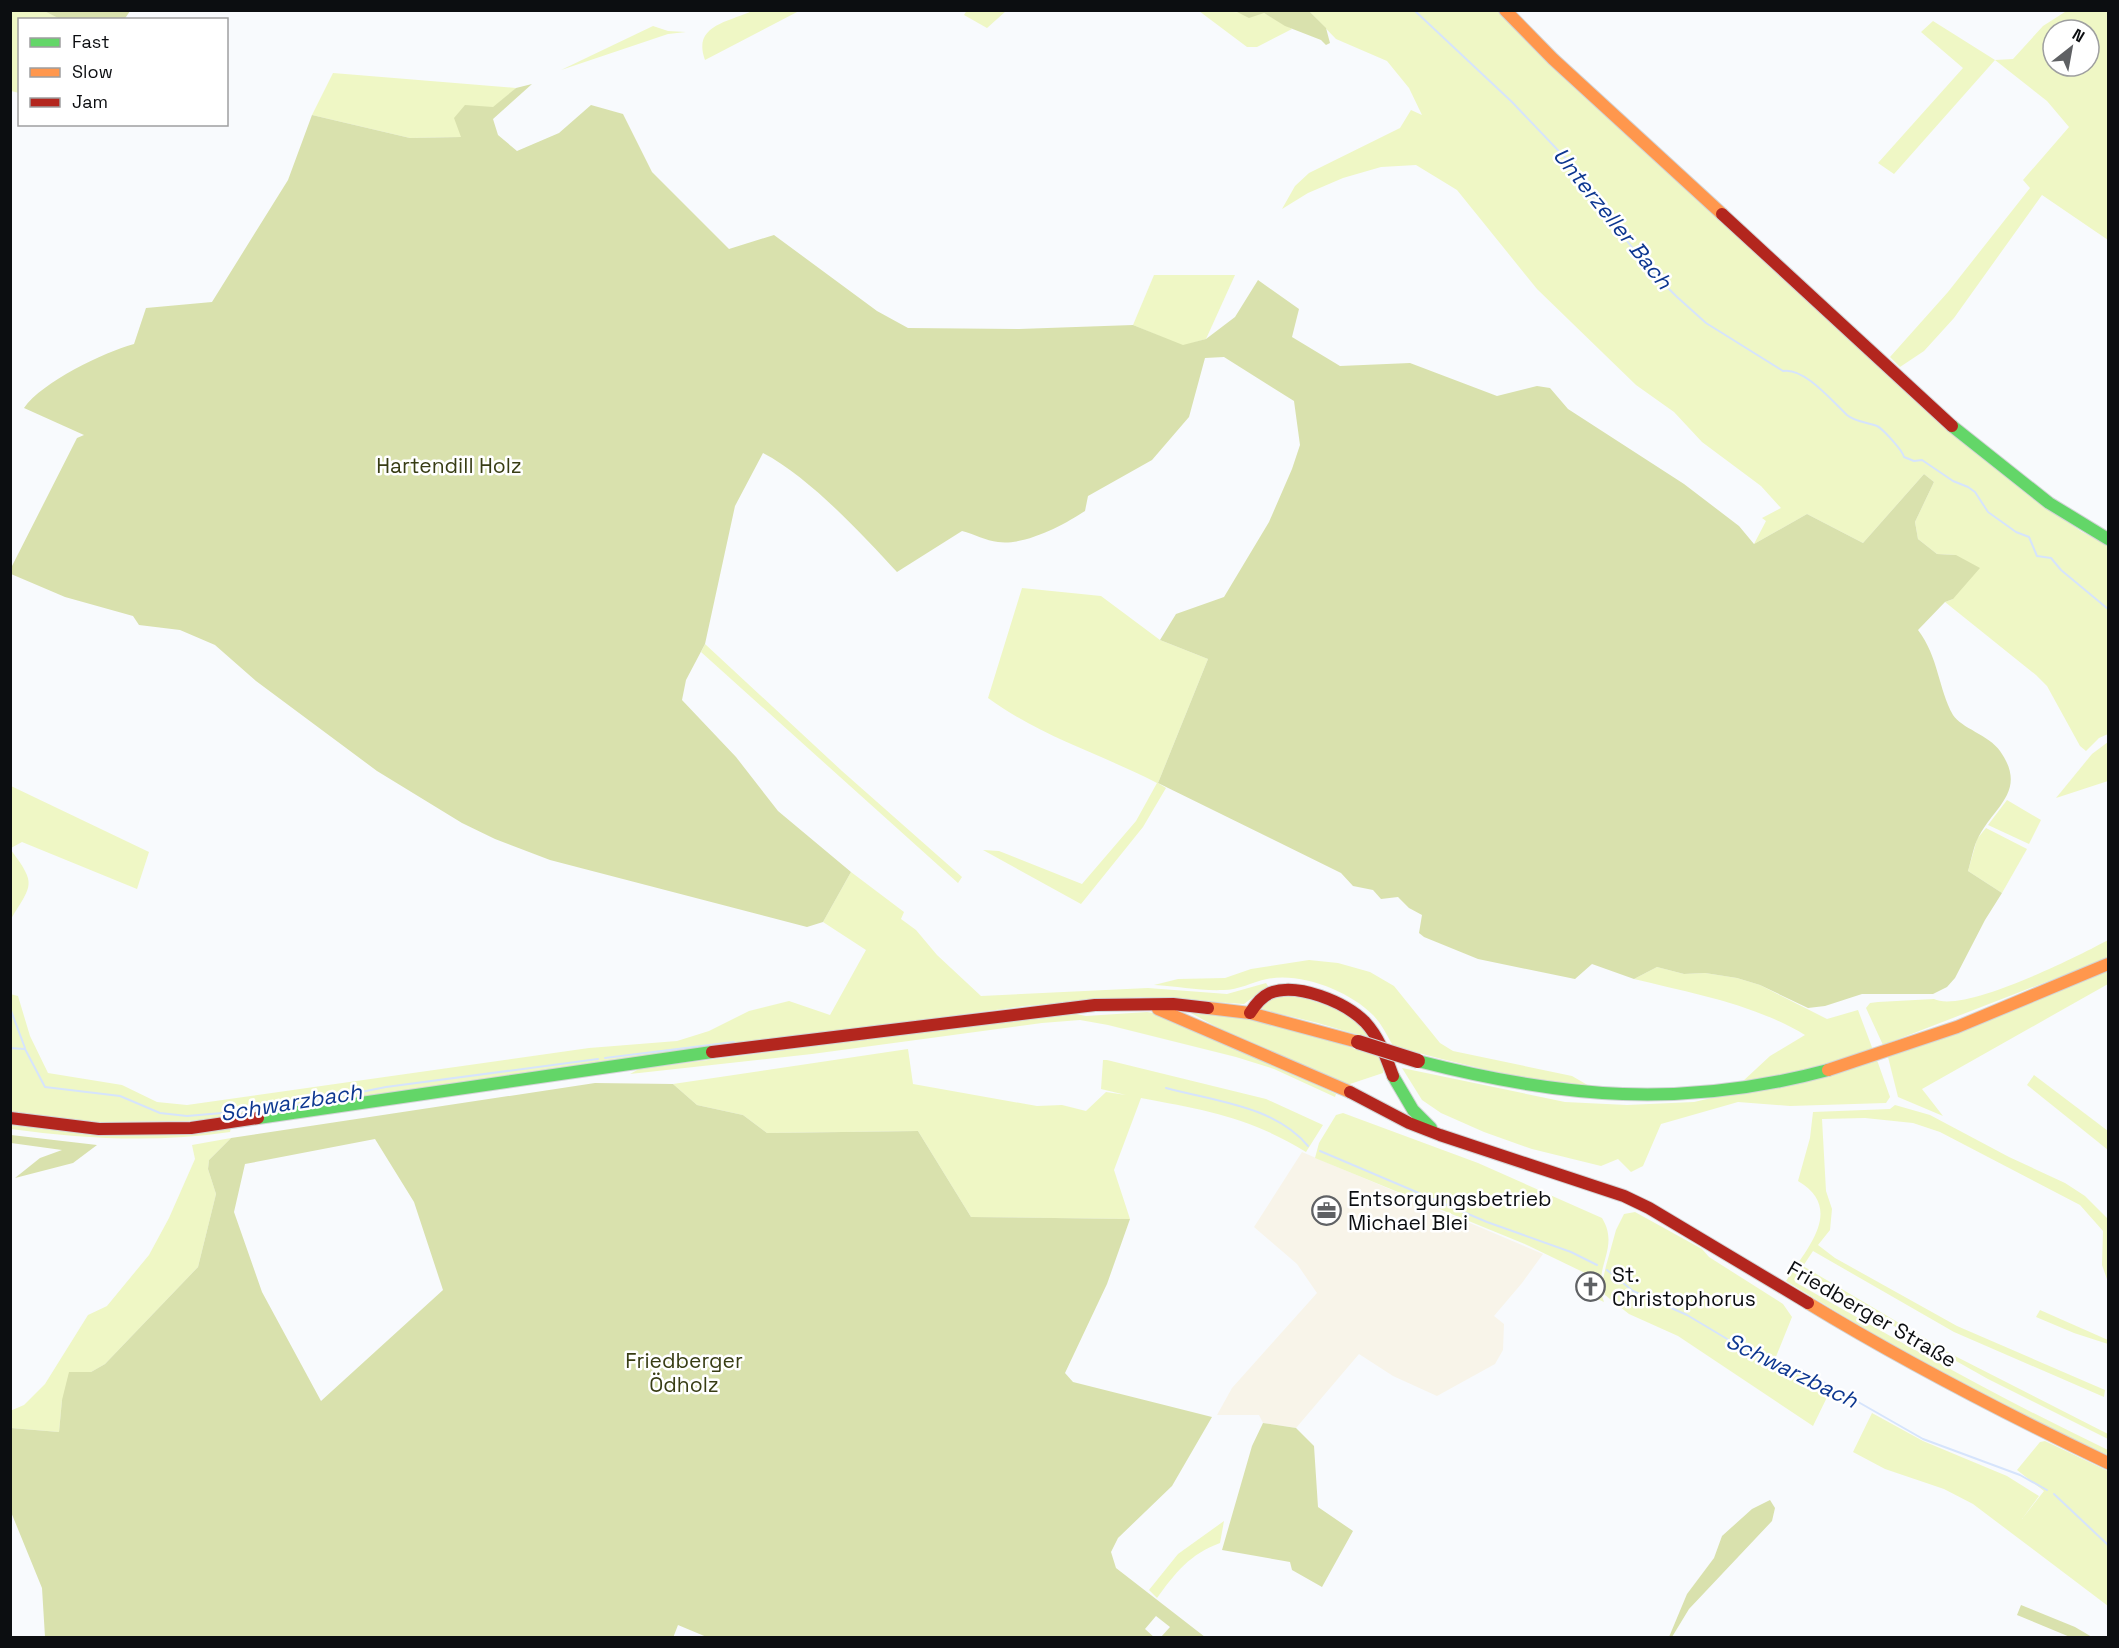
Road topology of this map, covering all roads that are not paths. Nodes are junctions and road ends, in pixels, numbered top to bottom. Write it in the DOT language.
graph roads {
  1 [pos="1504,10"];
  2 [pos="2109,539"];
  3 [pos="2109,964"];
  4 [pos="1138,1003"];
  5 [pos="1250,1013"];
  6 [pos="10,1118"];
  7 [pos="1440,1135"];
  8 [pos="2109,1463"];
  1 -- 2 [label="main road"];
  3 -- 5 [label="main road, bridge"];
  4 -- 5 [label="main road"];
  4 -- 6 [label="main road"];
  4 -- 7 [label="main road, Friedberger Straße"];
  5 -- 7 [label="main road"];
  7 -- 8 [label="main road, Friedberger Straße"];
}
